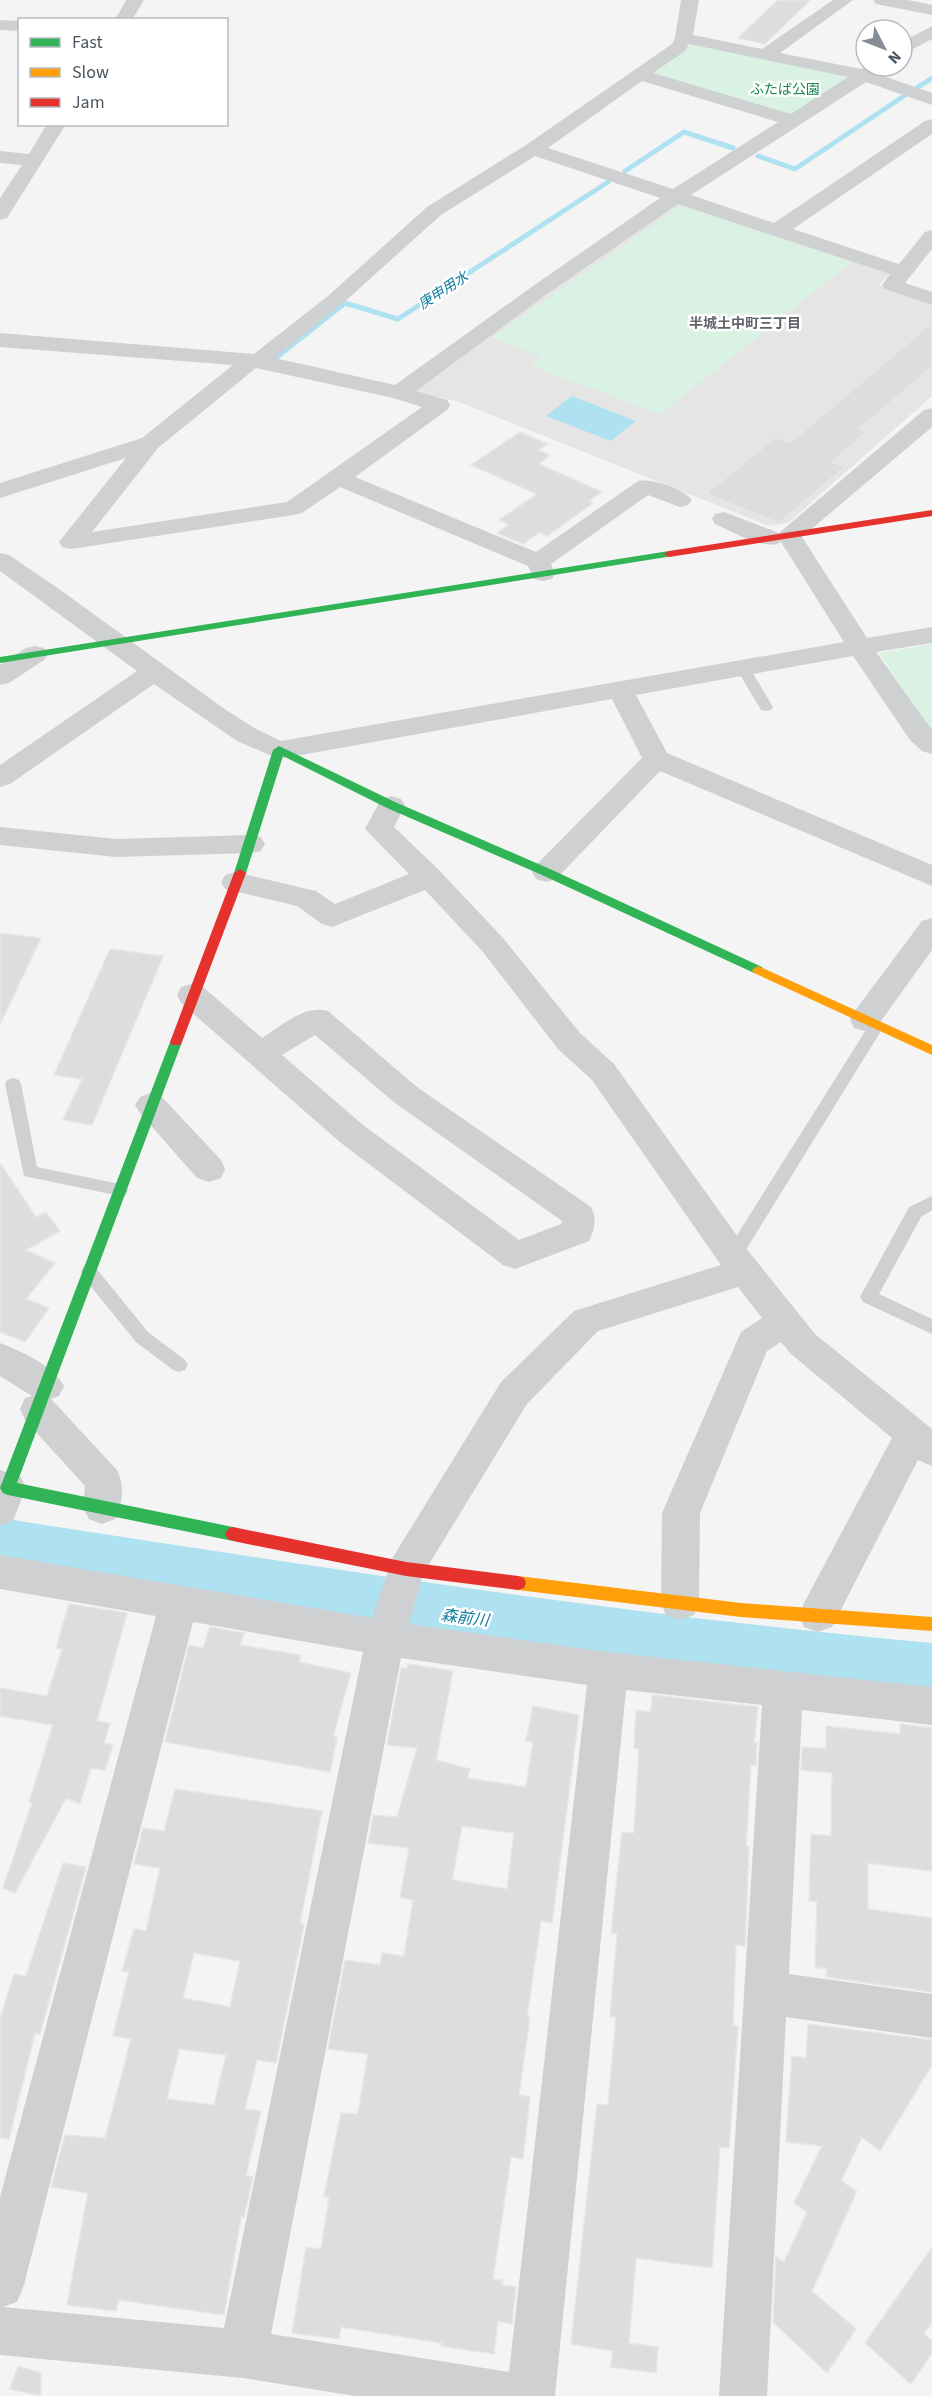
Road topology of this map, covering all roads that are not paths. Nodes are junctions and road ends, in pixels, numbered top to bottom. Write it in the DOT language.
graph roads {
  1 [pos="135,0"];
  2 [pos="690,0"];
  3 [pos="844,0"];
  4 [pos="882,0"];
  5 [pos="932,10"];
  6 [pos="124,18"];
  7 [pos="0,25"];
  8 [pos="18,26"];
  9 [pos="932,31"];
  10 [pos="684,38"];
  11 [pos="914,42"];
  12 [pos="765,55"];
  13 [pos="854,68"];
  14 [pos="640,75"];
  15 [pos="860,78"];
  16 [pos="886,78"];
  17 [pos="932,99"];
  18 [pos="795,121"];
  19 [pos="932,125"];
  20 [pos="56,126"];
  21 [pos="533,149"];
  22 [pos="0,158"];
  23 [pos="34,160"];
  24 [pos="676,196"];
  25 [pos="0,214"];
  26 [pos="777,230"];
  27 [pos="932,236"];
  28 [pos="903,272"];
  29 [pos="932,299"];
  30 [pos="0,340"];
  31 [pos="255,361"];
  32 [pos="399,393"];
  33 [pos="932,415"];
  34 [pos="150,443"];
  35 [pos="338,478"];
  36 [pos="0,491"];
  37 [pos="680,500"];
  38 [pos="932,513"];
  39 [pos="724,519"];
  40 [pos="780,537"];
  41 [pos="0,560"];
  42 [pos="49,566"];
  43 [pos="541,568"];
  44 [pos="0,591"];
  45 [pos="932,635"];
  46 [pos="112,641"];
  47 [pos="860,647"];
  48 [pos="35,654"];
  49 [pos="0,660"];
  50 [pos="743,668"];
  51 [pos="153,672"];
  52 [pos="0,678"];
  53 [pos="619,688"];
  54 [pos="766,707"];
  55 [pos="932,745"];
  56 [pos="279,750"];
  57 [pos="656,759"];
  58 [pos="0,778"];
  59 [pos="391,805"];
  60 [pos="0,836"];
  61 [pos="251,844"];
  62 [pos="546,872"];
  63 [pos="932,876"];
  64 [pos="429,877"];
  65 [pos="235,882"];
  66 [pos="932,928"];
  67 [pos="192,995"];
  68 [pos="870,1023"];
  69 [pos="932,1050"];
  70 [pos="261,1053"];
  71 [pos="13,1084"];
  72 [pos="151,1105"];
  73 [pos="209,1170"];
  74 [pos="120,1190"];
  75 [pos="932,1202"];
  76 [pos="740,1263"];
  77 [pos="89,1272"];
  78 [pos="785,1321"];
  79 [pos="932,1327"];
  80 [pos="0,1358"];
  81 [pos="179,1365"];
  82 [pos="42,1397"];
  83 [pos="922,1442"];
  84 [pos="3,1495"];
  85 [pos="102,1508"];
  86 [pos="406,1569"];
  87 [pos="0,1572"];
  88 [pos="179,1603"];
  89 [pos="680,1603"];
  90 [pos="818,1615"];
  91 [pos="932,1624"];
  92 [pos="385,1638"];
  93 [pos="608,1670"];
  94 [pos="783,1690"];
  95 [pos="932,1706"];
  96 [pos="766,1992"];
  97 [pos="932,2016"];
  98 [pos="0,2286"];
  99 [pos="0,2331"];
  100 [pos="243,2354"];
  101 [pos="364,2385"];
  102 [pos="508,2396"];
  103 [pos="742,2396"];
  1 -- 6 [label="street"];
  2 -- 10 [label="street"];
  3 -- 12 [label="street"];
  4 -- 5 [label="street"];
  7 -- 8 [label="street"];
  9 -- 11 [label="street"];
  10 -- 12 [label="street"];
  10 -- 14 [label="street"];
  12 -- 13 [label="street"];
  14 -- 18 [label="street"];
  14 -- 21 [label="street"];
  15 -- 18 [label="street"];
  16 -- 17 [label="street"];
  18 -- 24 [label="street"];
  19 -- 26 [label="street"];
  20 -- 23 [label="street"];
  21 -- 24 [label="street"];
  21 -- 31 [label="street"];
  22 -- 23 [label="street"];
  23 -- 25 [label="street"];
  24 -- 26 [label="street"];
  24 -- 32 [label="street"];
  26 -- 28 [label="street"];
  27 -- 28 [label="street"];
  28 -- 29 [label="street"];
  30 -- 31 [label="street"];
  31 -- 32 [label="street"];
  31 -- 34 [label="street"];
  32 -- 35 [label="street"];
  33 -- 40 [label="street"];
  34 -- 36 [label="street"];
  34 -- 42 [label="street"];
  35 -- 42 [label="street"];
  35 -- 43 [label="street"];
  37 -- 43 [label="street"];
  38 -- 40 [label="street"];
  39 -- 40 [label="street"];
  40 -- 43 [label="street"];
  40 -- 47 [label="street"];
  41 -- 42 [label="street"];
  42 -- 44 [label="street"];
  42 -- 46 [label="street"];
  43 -- 46 [label="street"];
  45 -- 47 [label="street"];
  46 -- 48 [label="street"];
  46 -- 51 [label="street"];
  47 -- 50 [label="street"];
  47 -- 55 [label="street"];
  48 -- 49 [label="street"];
  48 -- 52 [label="street"];
  50 -- 53 [label="street"];
  50 -- 54 [label="lane"];
  51 -- 56 [label="street"];
  51 -- 58 [label="street"];
  53 -- 56 [label="street"];
  53 -- 57 [label="street"];
  56 -- 59 [label="street"];
  56 -- 61 [label="street"];
  57 -- 62 [label="street"];
  57 -- 63 [label="street"];
  59 -- 62 [label="street"];
  59 -- 64 [label="street"];
  60 -- 61 [label="street"];
  61 -- 65 [label="street"];
  62 -- 68 [label="street"];
  64 -- 65 [label="street"];
  64 -- 76 [label="street"];
  65 -- 67 [label="street"];
  66 -- 68 [label="street"];
  67 -- 70 [label="street"];
  67 -- 72 [label="street"];
  68 -- 69 [label="street"];
  68 -- 76 [label="lane"];
  70 -- 70 [label="street"];
  71 -- 74 [label="lane"];
  72 -- 73 [label="street"];
  72 -- 74 [label="street"];
  74 -- 77 [label="street"];
  75 -- 79 [label="lane"];
  76 -- 78 [label="street"];
  76 -- 86 [label="street"];
  77 -- 81 [label="lane"];
  77 -- 82 [label="street"];
  78 -- 83 [label="street"];
  78 -- 89 [label="street"];
  80 -- 82 [label="street"];
  82 -- 84 [label="street"];
  82 -- 85 [label="street"];
  83 -- 90 [label="street"];
  84 -- 85 [label="street"];
  85 -- 86 [label="street"];
  86 -- 89 [label="street"];
  86 -- 92 [label="street"];
  87 -- 88 [label="street"];
  88 -- 92 [label="street"];
  88 -- 98 [label="street"];
  89 -- 90 [label="street"];
  90 -- 91 [label="street"];
  92 -- 93 [label="street"];
  92 -- 100 [label="street"];
  93 -- 94 [label="street"];
  93 -- 102 [label="street"];
  94 -- 95 [label="street"];
  94 -- 96 [label="street"];
  96 -- 97 [label="street"];
  96 -- 103 [label="street"];
  99 -- 100 [label="street"];
  100 -- 101 [label="street"];
  101 -- 102 [label="street"];
}
